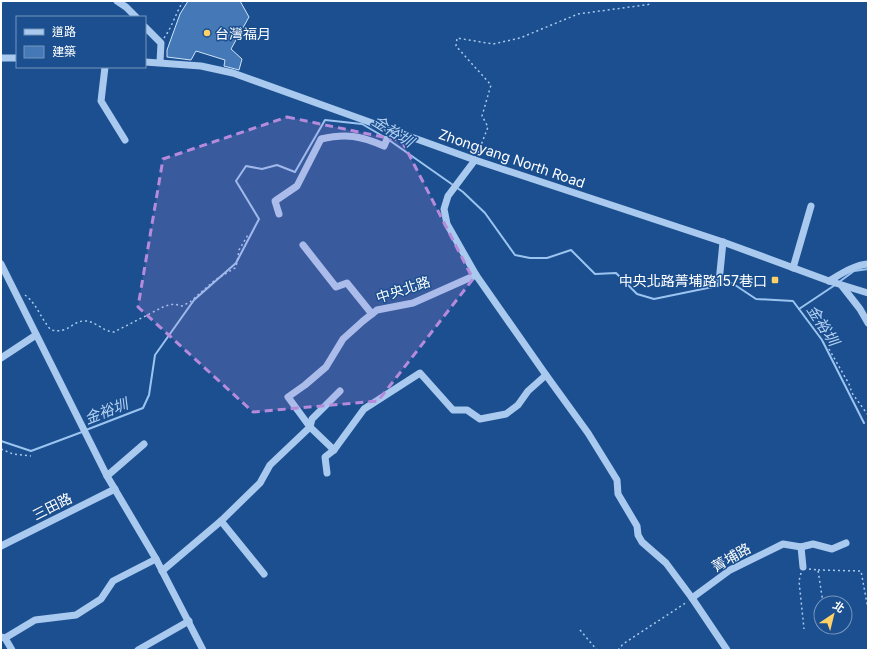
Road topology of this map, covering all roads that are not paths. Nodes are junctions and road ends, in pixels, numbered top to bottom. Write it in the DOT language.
graph roads {
  1 [pos="117,1"];
  2 [pos="135,16"];
  3 [pos="146,28"];
  4 [pos="1,58"];
  5 [pos="16,58"];
  6 [pos="146,62"];
  7 [pos="160,62"];
  8 [pos="105,68"];
  9 [pos="391,130"];
  10 [pos="125,140"];
  11 [pos="475,160"];
  12 [pos="811,206"];
  13 [pos="279,214"];
  14 [pos="723,242"];
  15 [pos="303,245"];
  16 [pos="1,264"];
  17 [pos="868,264"];
  18 [pos="793,268"];
  19 [pos="3,273"];
  20 [pos="476,275"];
  21 [pos="829,281"];
  22 [pos="719,282"];
  23 [pos="841,285"];
  24 [pos="868,293"];
  25 [pos="372,314"];
  26 [pos="868,323"];
  27 [pos="36,335"];
  28 [pos="1,358"];
  29 [pos="546,375"];
  30 [pos="340,391"];
  31 [pos="310,427"];
  32 [pos="144,444"];
  33 [pos="334,450"];
  34 [pos="327,472"];
  35 [pos="107,476"];
  36 [pos="115,489"];
  37 [pos="221,521"];
  38 [pos="846,543"];
  39 [pos="1,546"];
  40 [pos="802,547"];
  41 [pos="156,559"];
  42 [pos="803,567"];
  43 [pos="162,571"];
  44 [pos="264,574"];
  45 [pos="692,598"];
  46 [pos="189,621"];
  47 [pos="3,638"];
  48 [pos="12,650"];
  49 [pos="138,650"];
  50 [pos="203,650"];
  51 [pos="727,650"];
  1 -- 2 [label="street"];
  3 -- 7 [label="street"];
  4 -- 5 [label="street"];
  6 -- 7 [label="street, Zhongyang North Road"];
  7 -- 9 [label="street, Zhongyang North Road"];
  8 -- 10 [label="street"];
  9 -- 11 [label="street, Zhongyang North Road"];
  9 -- 13 [label="street"];
  11 -- 14 [label="street, Zhongyang North Road"];
  11 -- 20 [label="street"];
  12 -- 18 [label="street"];
  14 -- 18 [label="street, Zhongyang North Road"];
  14 -- 22 [label="street"];
  15 -- 25 [label="street"];
  16 -- 19 [label="street"];
  17 -- 21 [label="street"];
  18 -- 21 [label="street, Zhongyang North Road"];
  19 -- 27 [label="street"];
  20 -- 25 [label="street, 中央北路"];
  20 -- 29 [label="street"];
  21 -- 23 [label="street, Zhongyang North Road"];
  23 -- 24 [label="street, Zhongyang North Road"];
  23 -- 26 [label="street"];
  25 -- 31 [label="street, 中央北路"];
  27 -- 28 [label="street"];
  27 -- 35 [label="street"];
  29 -- 33 [label="street"];
  29 -- 45 [label="street"];
  30 -- 31 [label="street"];
  31 -- 33 [label="street"];
  31 -- 37 [label="street"];
  32 -- 35 [label="street"];
  33 -- 34 [label="street"];
  35 -- 36 [label="street"];
  36 -- 39 [label="street, 三田路"];
  36 -- 41 [label="street"];
  37 -- 43 [label="street"];
  37 -- 44 [label="street"];
  38 -- 40 [label="street, 菁埔路"];
  40 -- 42 [label="street"];
  40 -- 45 [label="street, 菁埔路"];
  41 -- 43 [label="street"];
  41 -- 47 [label="street"];
  43 -- 46 [label="street"];
  45 -- 51 [label="street"];
  46 -- 49 [label="street"];
  46 -- 50 [label="street"];
  47 -- 48 [label="street"];
}
